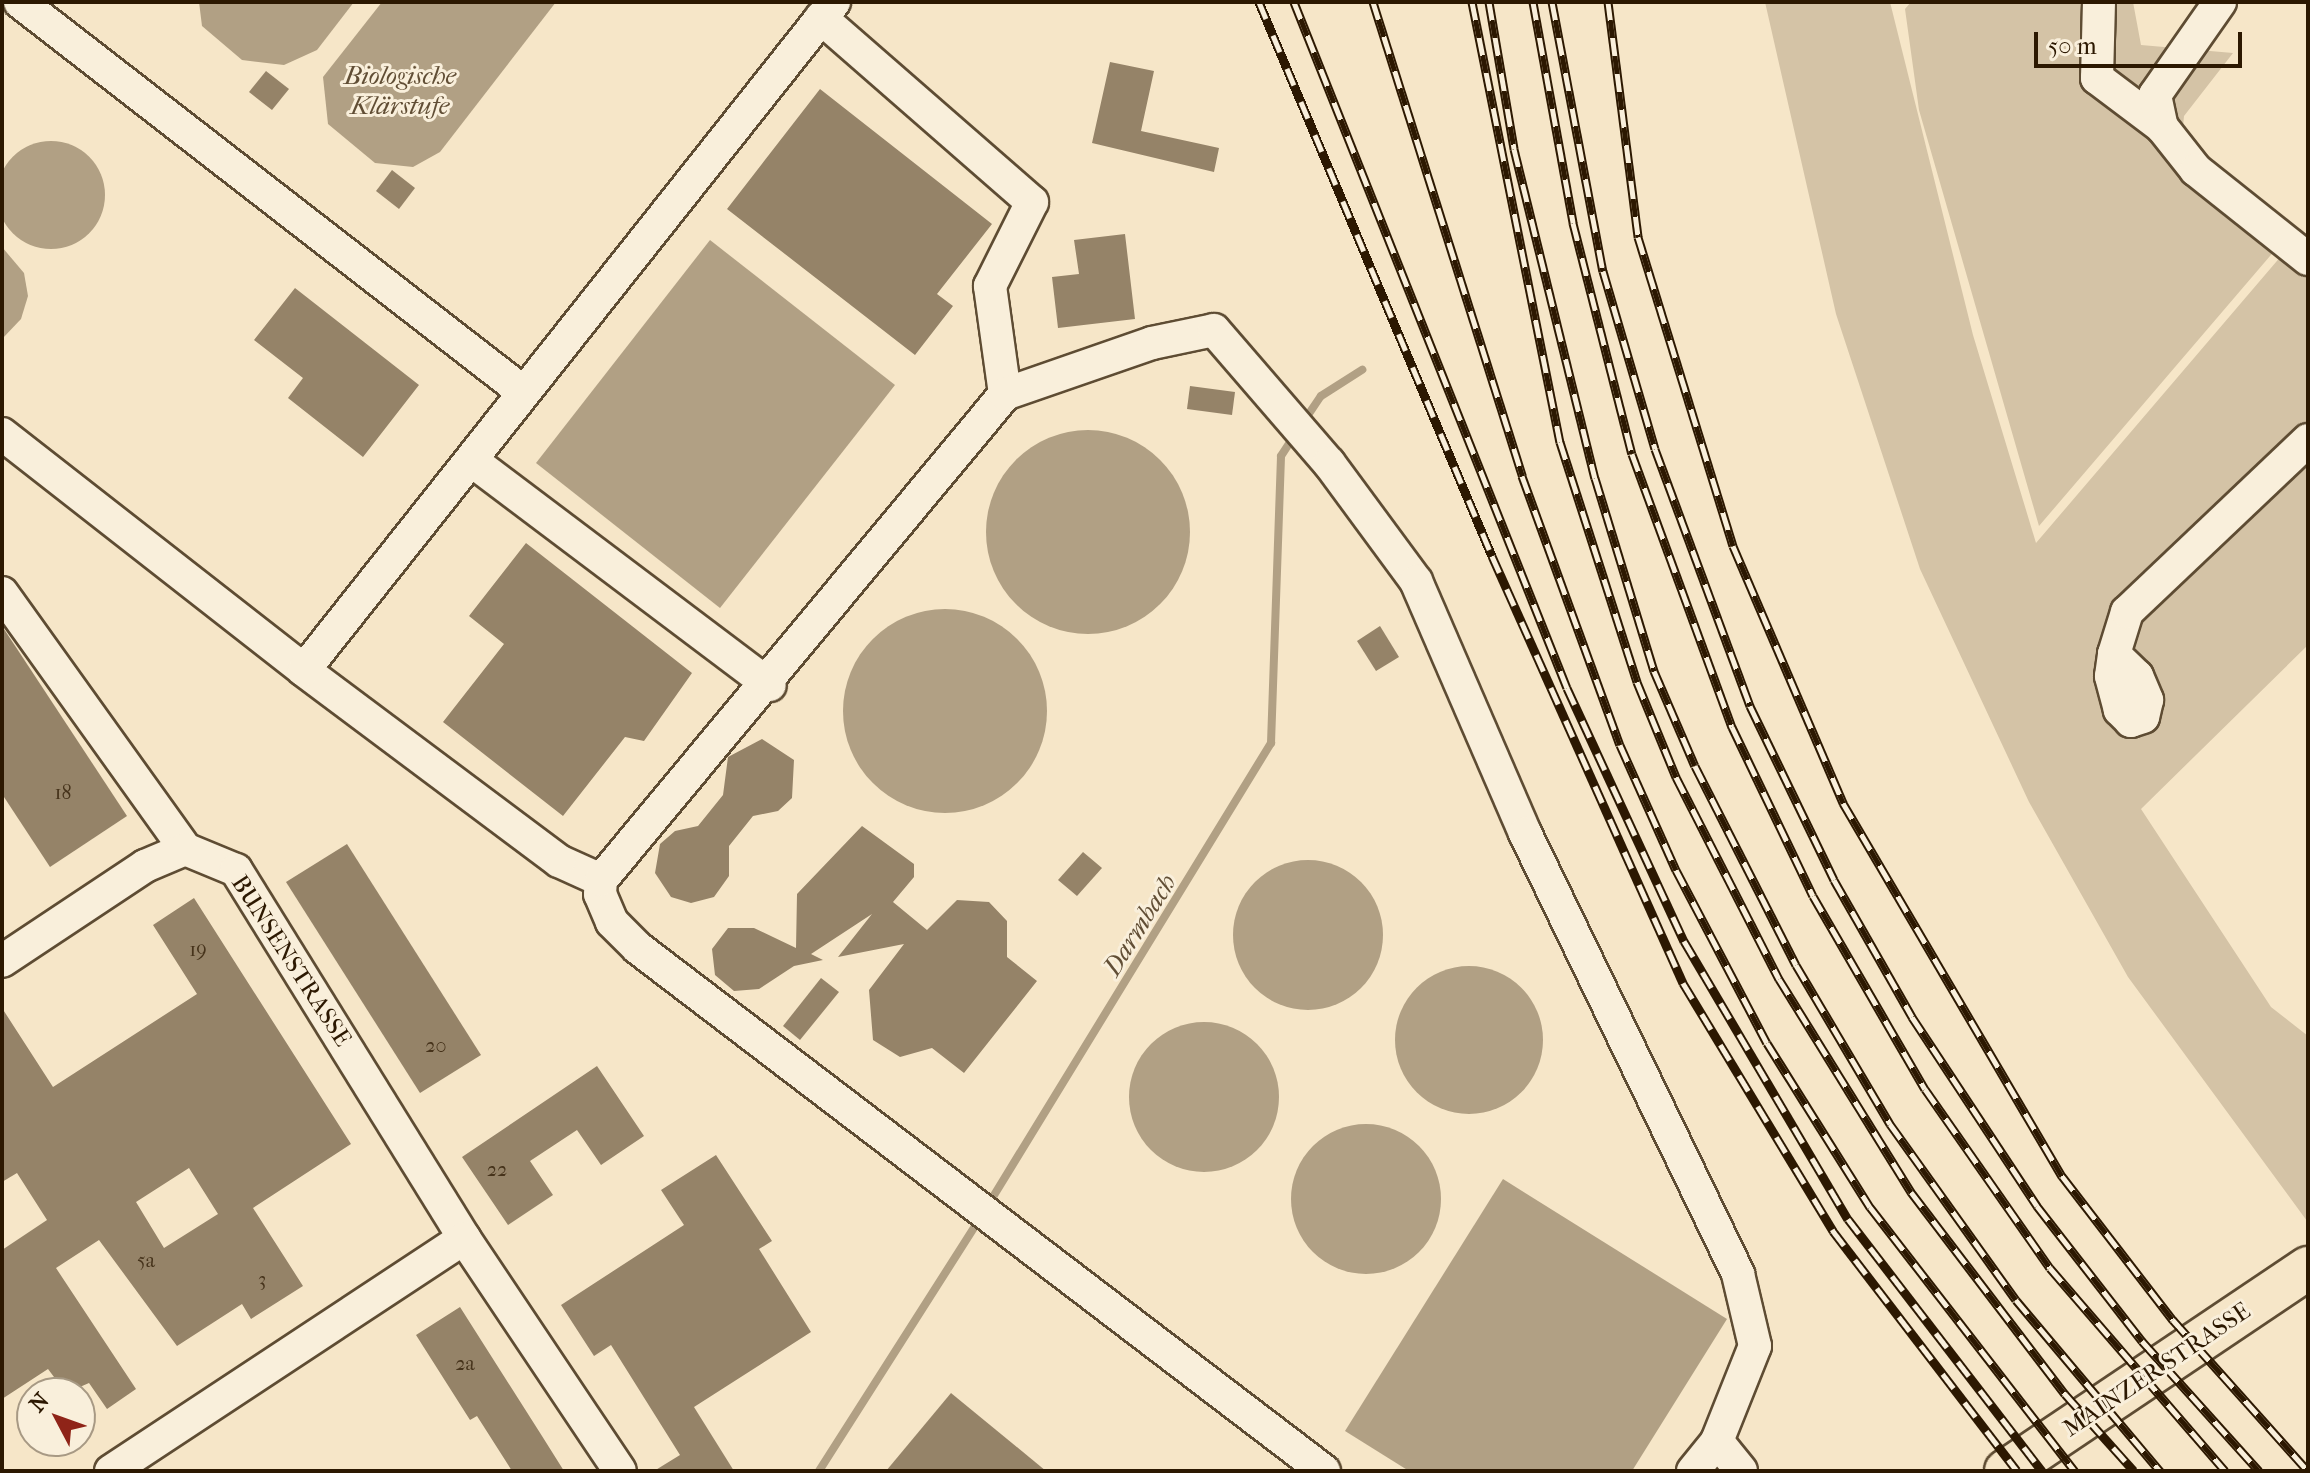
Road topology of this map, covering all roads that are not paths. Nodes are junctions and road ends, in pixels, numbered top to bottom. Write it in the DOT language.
graph roads {
  1 [pos="20,2"];
  2 [pos="2099,2"];
  3 [pos="2220,2"];
  4 [pos="828,10"];
  5 [pos="2162,127"];
  6 [pos="2308,259"];
  7 [pos="522,391"];
  8 [pos="1005,394"];
  9 [pos="2,434"];
  10 [pos="2308,440"];
  11 [pos="475,463"];
  12 [pos="2,593"];
  13 [pos="2114,654"];
  14 [pos="304,670"];
  15 [pos="770,685"];
  16 [pos="185,849"];
  17 [pos="601,880"];
  18 [pos="7,947"];
  19 [pos="464,1238"];
  20 [pos="2308,1268"];
  21 [pos="1717,1441"];
  22 [pos="111,1471"];
  23 [pos="620,1471"];
  24 [pos="1324,1471"];
  25 [pos="1693,1471"];
  26 [pos="1741,1471"];
  27 [pos="2006,1471"];
  1 -- 7 [label="street"];
  2 -- 5 [label="street"];
  3 -- 5 [label="street"];
  4 -- 7 [label="street"];
  4 -- 8 [label="street"];
  5 -- 6 [label="street"];
  7 -- 11 [label="street"];
  8 -- 15 [label="street"];
  8 -- 21 [label="street"];
  9 -- 14 [label="street"];
  10 -- 13 [label="street"];
  11 -- 14 [label="street"];
  11 -- 15 [label="street"];
  12 -- 16 [label="street"];
  14 -- 17 [label="street"];
  15 -- 17 [label="street"];
  16 -- 18 [label="street"];
  16 -- 19 [label="street, BUNSENSTRASSE"];
  17 -- 24 [label="street"];
  19 -- 22 [label="street"];
  19 -- 23 [label="street, BUNSENSTRASSE"];
  20 -- 27 [label="main road, MAINZER STRASSE"];
  21 -- 25 [label="street"];
  21 -- 26 [label="street"];
}
